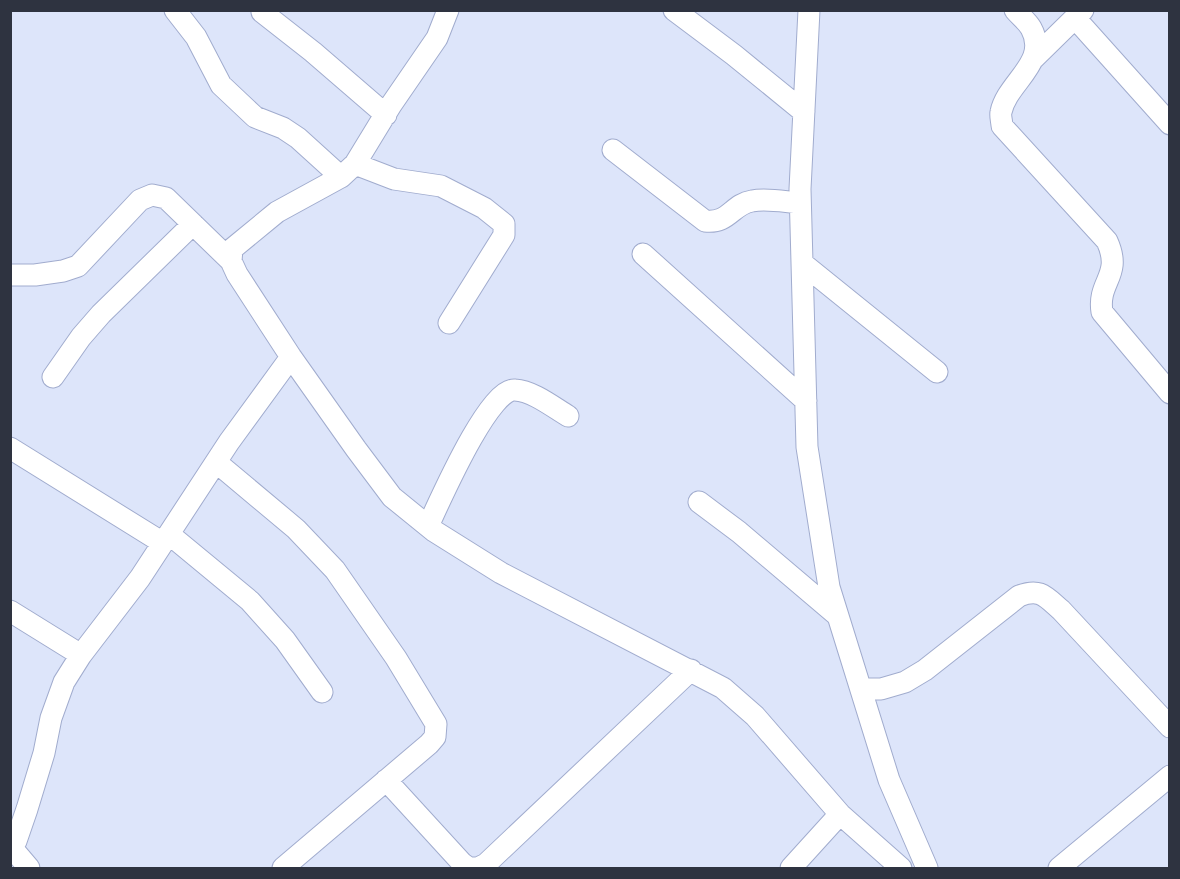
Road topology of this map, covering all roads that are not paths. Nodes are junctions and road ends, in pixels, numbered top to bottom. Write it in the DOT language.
graph roads {
  1 [pos="175,10"];
  2 [pos="448,10"];
  3 [pos="674,10"];
  4 [pos="809,10"];
  5 [pos="1015,10"];
  6 [pos="262,12"];
  7 [pos="1079,14"];
  8 [pos="1034,58"];
  9 [pos="804,112"];
  10 [pos="386,115"];
  11 [pos="1170,124"];
  12 [pos="612,150"];
  13 [pos="348,170"];
  14 [pos="800,203"];
  15 [pos="192,224"];
  16 [pos="643,254"];
  17 [pos="231,261"];
  18 [pos="802,263"];
  19 [pos="10,275"];
  20 [pos="449,323"];
  21 [pos="291,357"];
  22 [pos="937,372"];
  23 [pos="53,377"];
  24 [pos="1170,393"];
  25 [pos="806,402"];
  26 [pos="568,416"];
  27 [pos="10,448"];
  28 [pos="216,462"];
  29 [pos="699,502"];
  30 [pos="428,526"];
  31 [pos="166,539"];
  32 [pos="10,611"];
  33 [pos="838,616"];
  34 [pos="81,656"];
  35 [pos="691,670"];
  36 [pos="861,689"];
  37 [pos="322,692"];
  38 [pos="1170,727"];
  39 [pos="1170,776"];
  40 [pos="386,780"];
  41 [pos="840,814"];
  42 [pos="11,850"];
  43 [pos="29,868"];
  44 [pos="283,868"];
  45 [pos="477,868"];
  46 [pos="791,868"];
  47 [pos="901,868"];
  48 [pos="927,868"];
  49 [pos="1059,868"];
  1 -- 13 [label="street"];
  2 -- 10 [label="street"];
  3 -- 9 [label="street"];
  4 -- 9 [label="street"];
  5 -- 8 [label="street"];
  6 -- 10 [label="street"];
  7 -- 8 [label="street"];
  7 -- 11 [label="street"];
  8 -- 24 [label="street"];
  9 -- 14 [label="street"];
  10 -- 13 [label="street"];
  12 -- 14 [label="street"];
  13 -- 17 [label="street"];
  13 -- 20 [label="street"];
  14 -- 18 [label="street"];
  15 -- 17 [label="street"];
  15 -- 19 [label="street"];
  15 -- 23 [label="street"];
  16 -- 25 [label="street"];
  17 -- 21 [label="street"];
  18 -- 22 [label="street"];
  18 -- 25 [label="street"];
  21 -- 28 [label="street"];
  21 -- 30 [label="street"];
  25 -- 33 [label="street"];
  26 -- 30 [label="street"];
  27 -- 31 [label="street"];
  28 -- 31 [label="street"];
  28 -- 40 [label="street"];
  29 -- 33 [label="street"];
  30 -- 35 [label="street"];
  31 -- 34 [label="street"];
  31 -- 37 [label="street"];
  32 -- 34 [label="street"];
  33 -- 36 [label="street"];
  34 -- 42 [label="street"];
  35 -- 41 [label="street"];
  35 -- 45 [label="street"];
  36 -- 38 [label="street"];
  36 -- 48 [label="street"];
  39 -- 49 [label="street"];
  40 -- 44 [label="street"];
  40 -- 45 [label="street"];
  41 -- 46 [label="street"];
  41 -- 47 [label="street"];
  42 -- 43 [label="street"];
}
